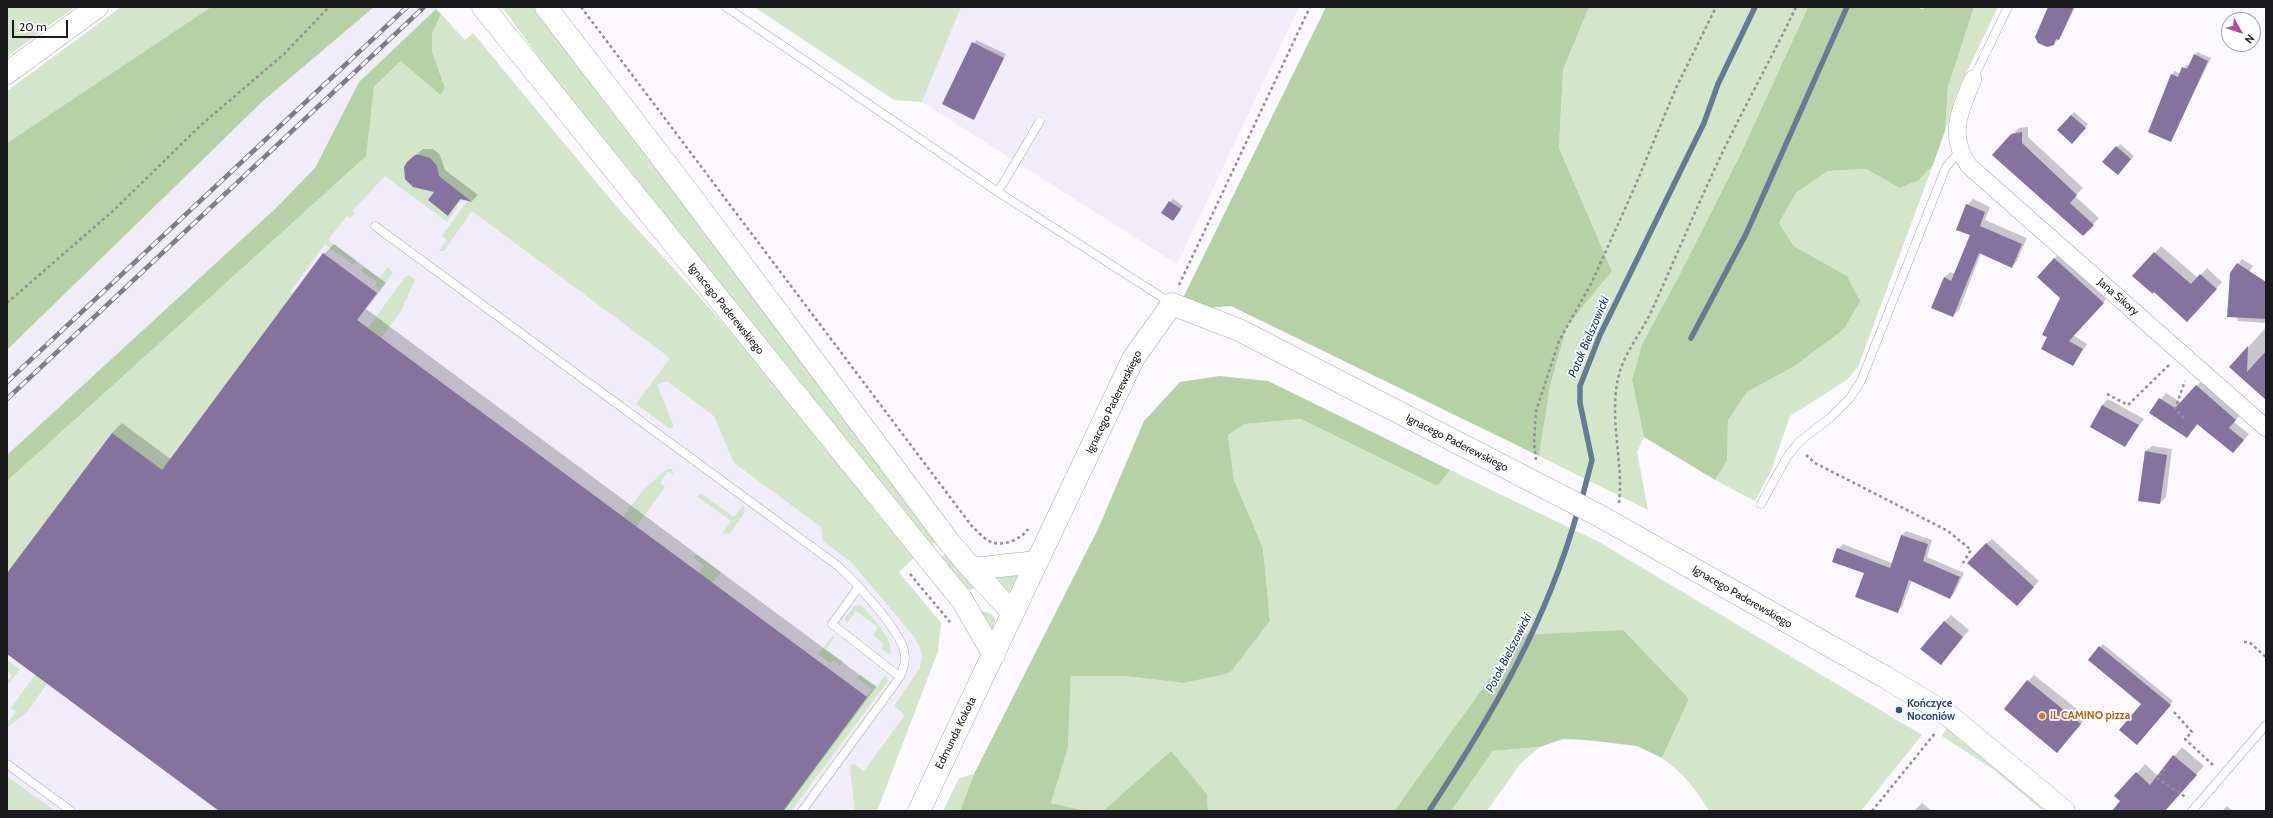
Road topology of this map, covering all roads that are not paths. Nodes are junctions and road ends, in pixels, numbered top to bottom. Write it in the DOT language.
graph roads {
  1 [pos="97,7"];
  2 [pos="546,7"];
  3 [pos="726,7"];
  4 [pos="2008,7"];
  5 [pos="487,12"];
  6 [pos="7,73"];
  7 [pos="1973,79"];
  8 [pos="1040,121"];
  9 [pos="1959,152"];
  10 [pos="998,192"];
  11 [pos="375,226"];
  12 [pos="1172,304"];
  13 [pos="2266,428"];
  14 [pos="1761,504"];
  15 [pos="1037,562"];
  16 [pos="972,569"];
  17 [pos="858,588"];
  18 [pos="962,600"];
  19 [pos="1013,613"];
  20 [pos="994,655"];
  21 [pos="900,677"];
  22 [pos="2266,726"];
  23 [pos="7,764"];
  24 [pos="2195,808"];
  25 [pos="71,811"];
  26 [pos="802,811"];
  27 [pos="919,811"];
  28 [pos="2064,811"];
  1 -- 6 [label="main road"];
  2 -- 16 [label="main road"];
  3 -- 10 [label="lane"];
  4 -- 7 [label="lane"];
  5 -- 18 [label="main road, Ignacego Paderewskiego"];
  7 -- 9 [label="street"];
  8 -- 10 [label="lane"];
  9 -- 13 [label="street, Jana Sikory"];
  9 -- 14 [label="lane"];
  10 -- 12 [label="lane"];
  11 -- 17 [label="lane"];
  12 -- 15 [label="main road, Ignacego Paderewskiego"];
  12 -- 28 [label="main road, Ignacego Paderewskiego"];
  15 -- 16 [label="main road"];
  15 -- 19 [label="main road, Ignacego Paderewskiego"];
  16 -- 19 [label="main road"];
  17 -- 21 [label="lane"];
  17 -- 21 [label="lane"];
  18 -- 19 [label="main road"];
  18 -- 20 [label="main road, Ignacego Paderewskiego"];
  19 -- 20 [label="main road, Ignacego Paderewskiego"];
  20 -- 27 [label="main road, Edmunda Kokota"];
  21 -- 26 [label="lane"];
  22 -- 24 [label="lane"];
  23 -- 25 [label="lane"];
}
